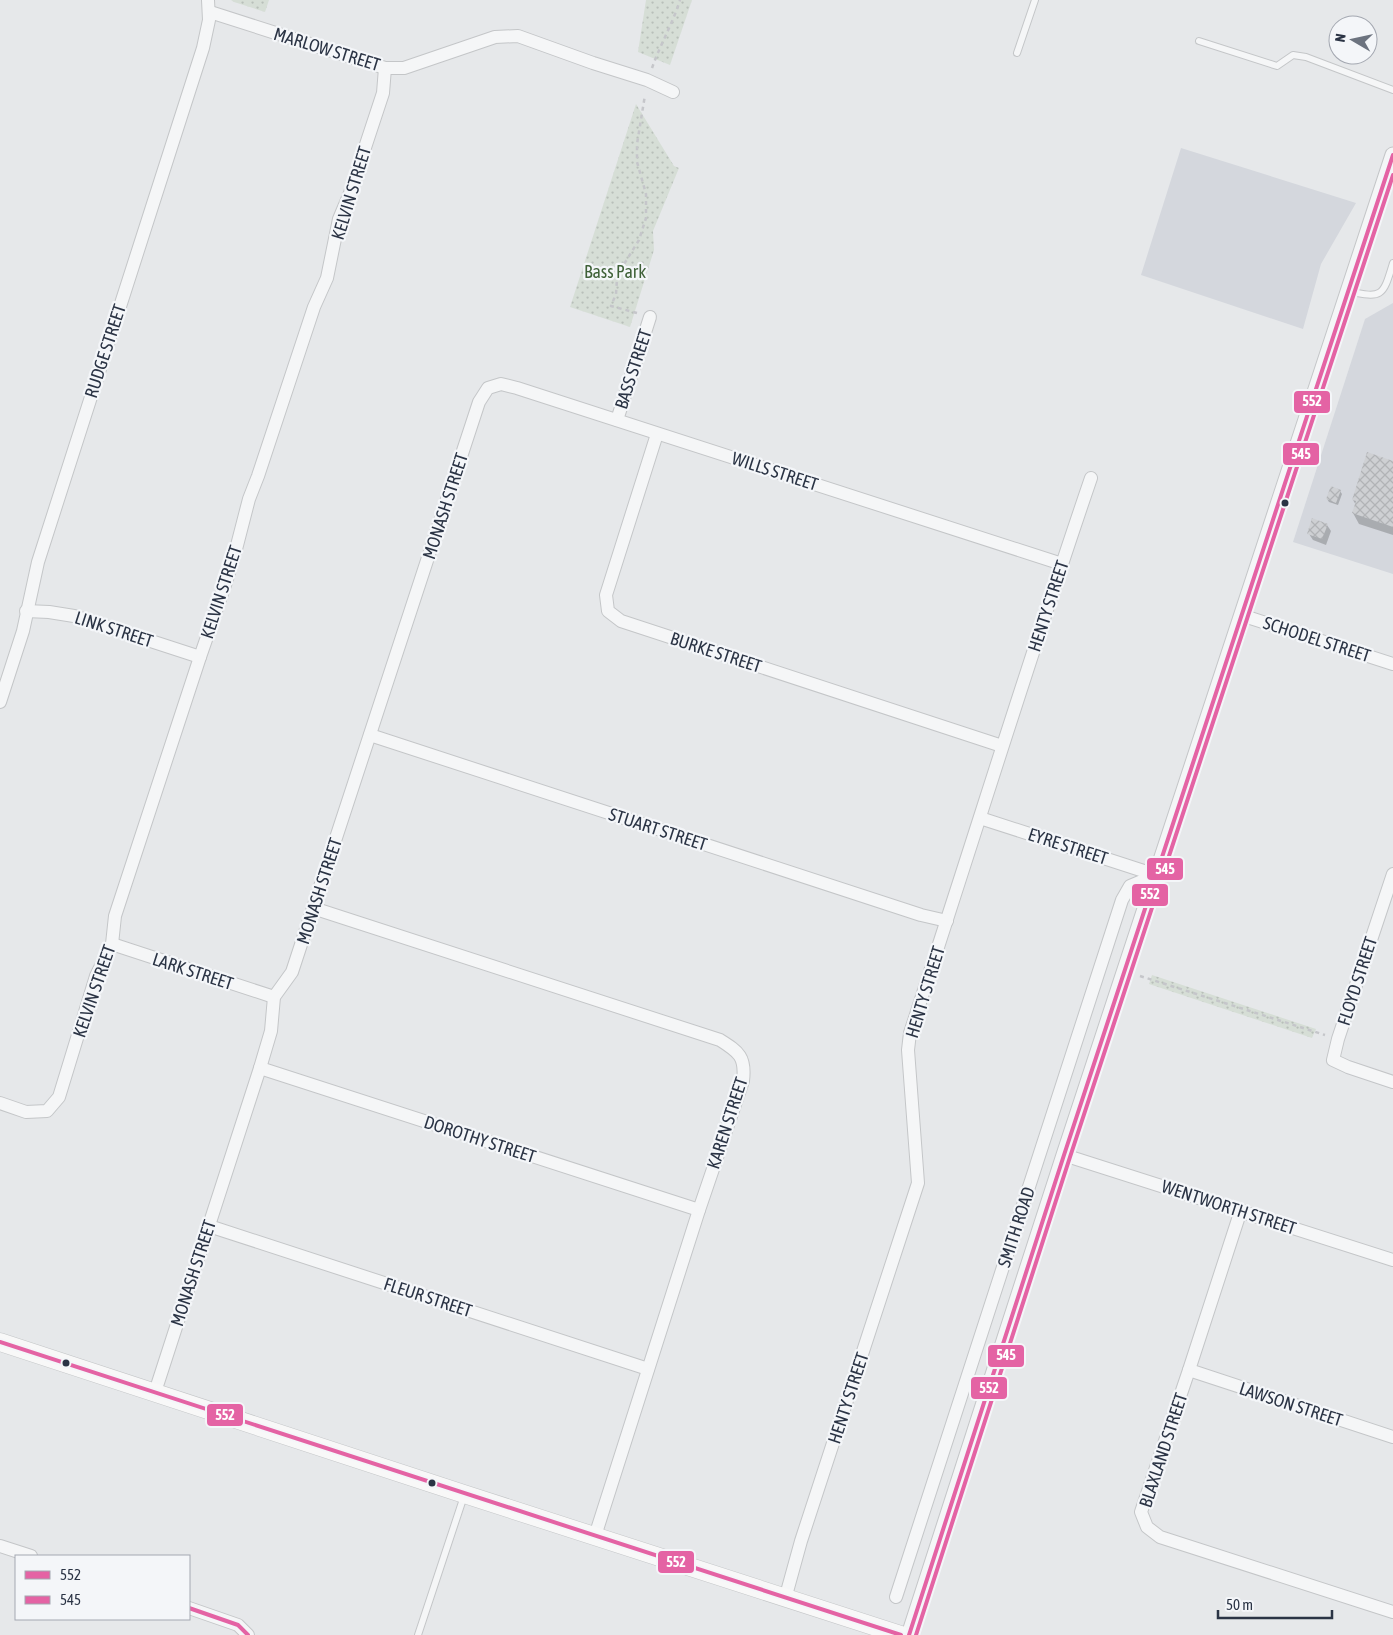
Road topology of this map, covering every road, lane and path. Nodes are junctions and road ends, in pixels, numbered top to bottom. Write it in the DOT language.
graph roads {
  1 [pos="680,0"];
  2 [pos="1035,0"];
  3 [pos="209,6"];
  4 [pos="1199,41"];
  5 [pos="1017,53"];
  6 [pos="385,68"];
  7 [pos="647,80"];
  8 [pos="1393,90"];
  9 [pos="673,92"];
  10 [pos="1393,155"];
  11 [pos="1393,263"];
  12 [pos="1348,291"];
  13 [pos="650,317"];
  14 [pos="488,388"];
  15 [pos="617,420"];
  16 [pos="658,434"];
  17 [pos="1091,478"];
  18 [pos="1062,564"];
  19 [pos="26,611"];
  20 [pos="1241,615"];
  21 [pos="200,657"];
  22 [pos="1393,664"];
  23 [pos="0,702"];
  24 [pos="370,735"];
  25 [pos="1002,746"];
  26 [pos="980,818"];
  27 [pos="1393,874"];
  28 [pos="1156,875"];
  29 [pos="313,908"];
  30 [pos="947,921"];
  31 [pos="112,944"];
  32 [pos="1140,976"];
  33 [pos="274,998"];
  34 [pos="1338,1039"];
  35 [pos="260,1068"];
  36 [pos="1393,1082"];
  37 [pos="0,1103"];
  38 [pos="1064,1155"];
  39 [pos="699,1210"];
  40 [pos="1241,1210"];
  41 [pos="209,1226"];
  42 [pos="1393,1260"];
  43 [pos="0,1342"];
  44 [pos="648,1369"];
  45 [pos="1190,1370"];
  46 [pos="155,1392"];
  47 [pos="1393,1437"];
  48 [pos="464,1494"];
  49 [pos="595,1536"];
  50 [pos="0,1546"];
  51 [pos="28,1555"];
  52 [pos="896,1597"];
  53 [pos="784,1599"];
  54 [pos="190,1608"];
  55 [pos="1393,1612"];
  56 [pos="248,1635"];
  57 [pos="418,1635"];
  58 [pos="901,1635"];
  59 [pos="909,1635"];
  1 -- 7 [label="path"];
  2 -- 5 [label="lane"];
  3 -- 6 [label="street, MARLOW STREET"];
  3 -- 19 [label="street, RUDGE STREET"];
  4 -- 8 [label="lane"];
  6 -- 7 [label="street, MARLOW STREET"];
  6 -- 21 [label="street, KELVIN STREET"];
  7 -- 9 [label="street, MARLOW STREET"];
  7 -- 13 [label="path"];
  10 -- 12 [label="street, SMITH ROAD"];
  11 -- 12 [label="lane"];
  12 -- 20 [label="street, SMITH ROAD"];
  13 -- 15 [label="street, BASS STREET"];
  14 -- 15 [label="street, WILLS STREET"];
  14 -- 24 [label="street, MONASH STREET"];
  15 -- 16 [label="street, WILLS STREET"];
  16 -- 18 [label="street, WILLS STREET"];
  16 -- 25 [label="street, BURKE STREET"];
  17 -- 18 [label="street, HENTY STREET"];
  18 -- 25 [label="street, HENTY STREET"];
  19 -- 21 [label="street, LINK STREET"];
  19 -- 23 [label="street, RUDGE STREET"];
  20 -- 22 [label="street, SCHODEL STREET"];
  20 -- 28 [label="street, SMITH ROAD"];
  21 -- 31 [label="street, KELVIN STREET"];
  24 -- 29 [label="street, MONASH STREET"];
  24 -- 30 [label="street, STUART STREET"];
  25 -- 26 [label="street, HENTY STREET"];
  26 -- 28 [label="street, EYRE STREET"];
  26 -- 30 [label="street, HENTY STREET"];
  27 -- 34 [label="street, FLOYD STREET"];
  28 -- 38 [label="street, SMITH ROAD"];
  28 -- 52 [label="street, SMITH ROAD"];
  29 -- 33 [label="street, MONASH STREET"];
  29 -- 39 [label="street, KAREN STREET"];
  30 -- 53 [label="street, HENTY STREET"];
  31 -- 33 [label="street, LARK STREET"];
  31 -- 37 [label="street, KELVIN STREET"];
  32 -- 34 [label="path"];
  33 -- 35 [label="street, MONASH STREET"];
  34 -- 36 [label="street, FLOYD STREET"];
  35 -- 39 [label="street, DOROTHY STREET"];
  35 -- 41 [label="street, MONASH STREET"];
  38 -- 40 [label="street, WENTWORTH STREET"];
  38 -- 59 [label="street, SMITH ROAD"];
  39 -- 44 [label="street, KAREN STREET"];
  40 -- 42 [label="street, WENTWORTH STREET"];
  40 -- 45 [label="street, BLAXLAND STREET"];
  41 -- 44 [label="street, FLEUR STREET"];
  41 -- 46 [label="street, MONASH STREET"];
  43 -- 46 [label="main road"];
  44 -- 49 [label="street, KAREN STREET"];
  45 -- 47 [label="street, LAWSON STREET"];
  45 -- 55 [label="street, BLAXLAND STREET"];
  46 -- 48 [label="main road"];
  48 -- 49 [label="main road"];
  48 -- 57 [label="lane"];
  49 -- 53 [label="main road"];
  50 -- 51 [label="street"];
  53 -- 58 [label="main road"];
  54 -- 56 [label="street"];
}
